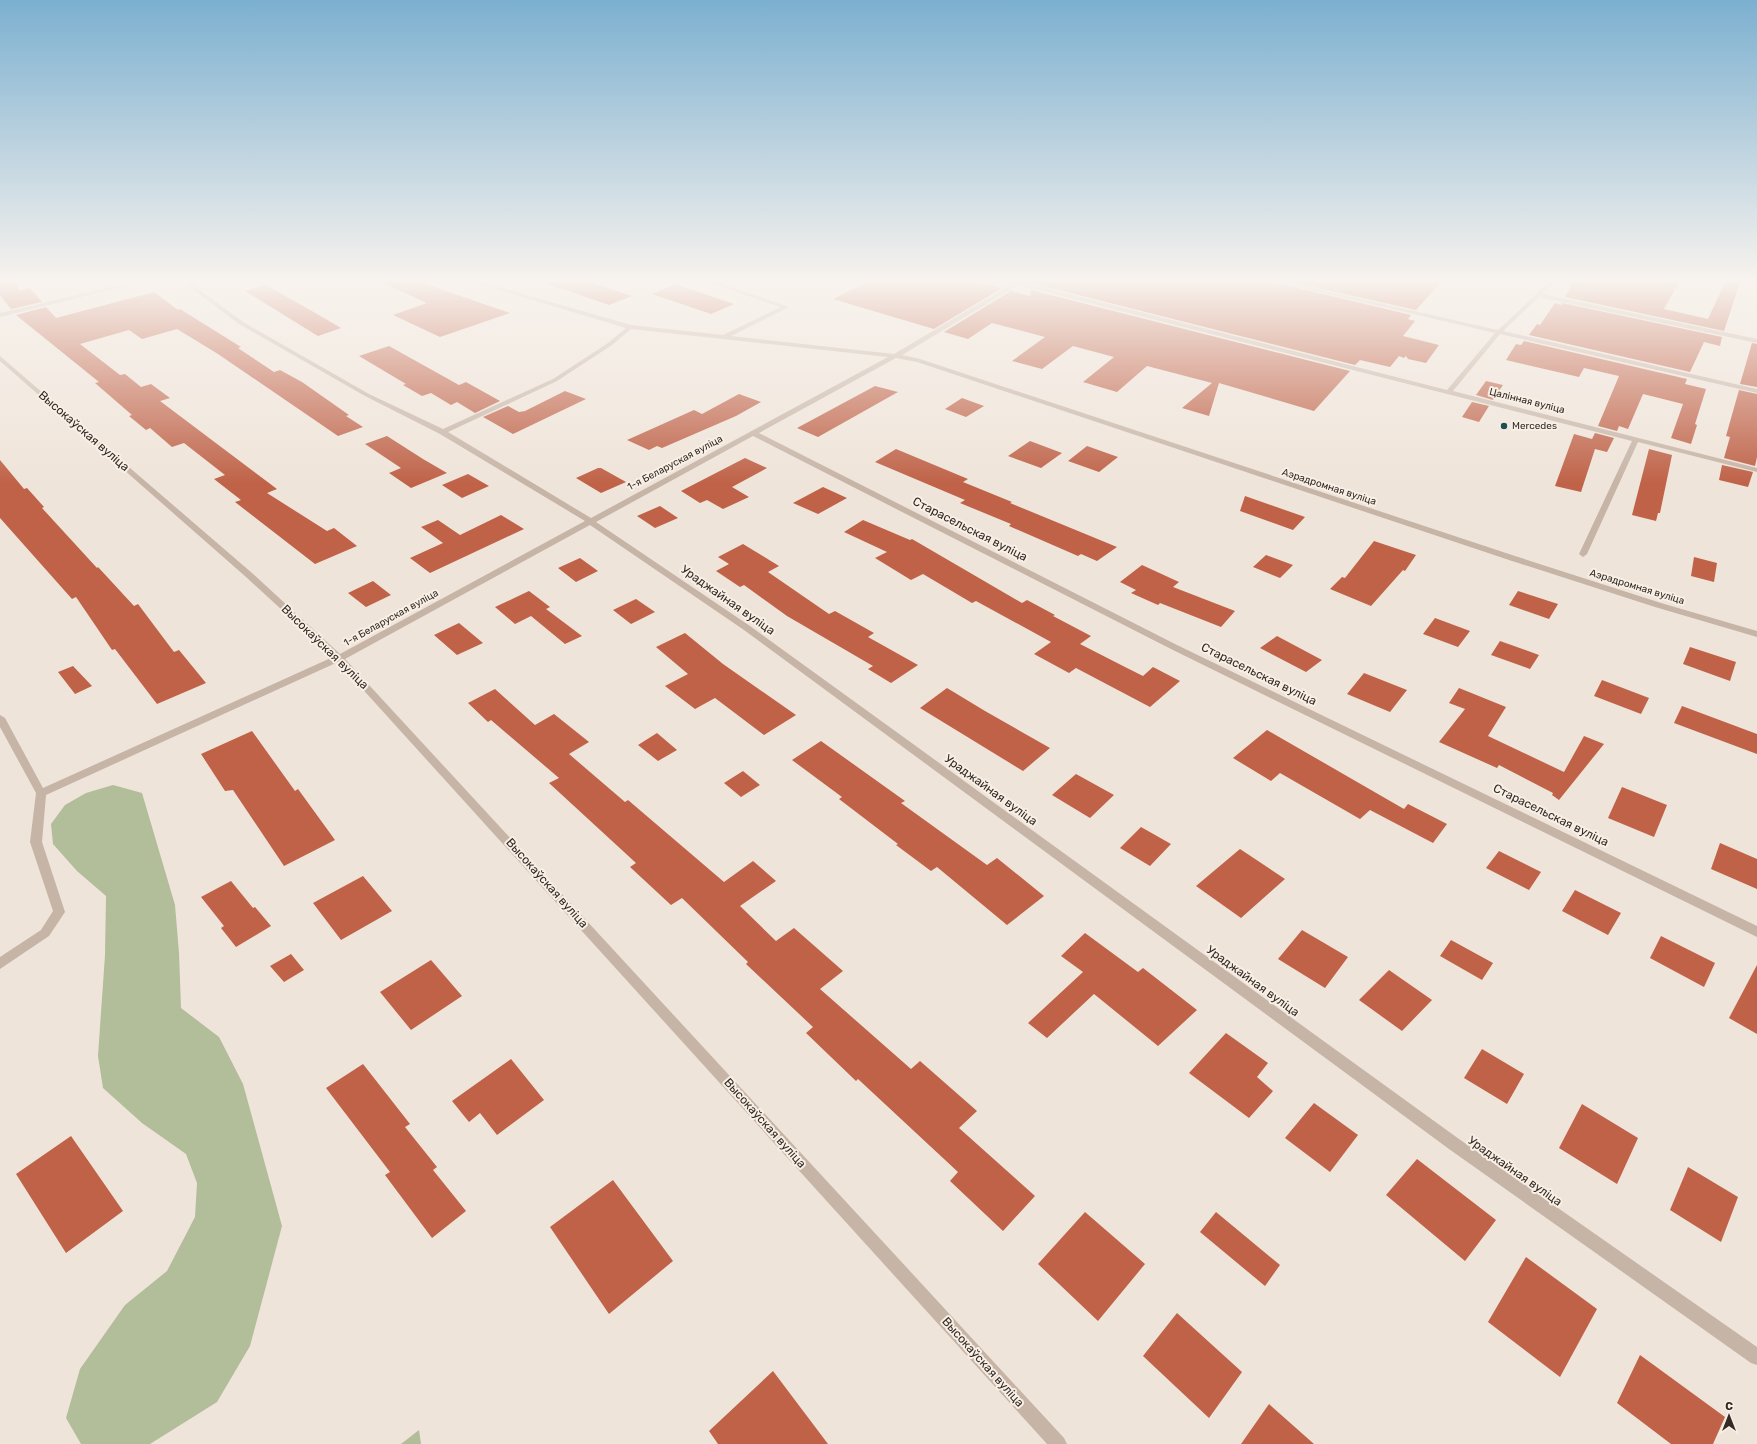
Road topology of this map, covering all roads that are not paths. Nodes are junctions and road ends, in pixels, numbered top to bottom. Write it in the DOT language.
graph roads {
  1 [pos="287,349"];
  2 [pos="602,349"];
  3 [pos="833,349"];
  4 [pos="909,349"];
  5 [pos="1281,349"];
  6 [pos="1485,349"];
  7 [pos="1575,349"];
  8 [pos="896,356"];
  9 [pos="0,358"];
  10 [pos="1757,391"];
  11 [pos="1449,392"];
  12 [pos="443,432"];
  13 [pos="753,432"];
  14 [pos="1636,439"];
  15 [pos="1757,470"];
  16 [pos="590,521"];
  17 [pos="1583,554"];
  18 [pos="1757,634"];
  19 [pos="339,658"];
  20 [pos="0,718"];
  21 [pos="41,793"];
  22 [pos="1757,932"];
  23 [pos="0,964"];
  24 [pos="1757,1357"];
  25 [pos="1058,1444"];
  1 -- 12 [label="street, Ураджайная вуліца"];
  2 -- 12 [label="street"];
  3 -- 8 [label="street, Аэрадромная вуліца"];
  4 -- 8 [label="street, 1-я Беларуская вуліца"];
  5 -- 11 [label="street, Цалінная вуліца"];
  6 -- 11 [label="street"];
  7 -- 10 [label="street"];
  8 -- 13 [label="street, 1-я Беларуская вуліца"];
  8 -- 18 [label="street, Аэрадромная вуліца"];
  9 -- 19 [label="street, Высокаўская вуліца"];
  11 -- 14 [label="street, Цалінная вуліца"];
  12 -- 16 [label="street, Ураджайная вуліца"];
  13 -- 16 [label="street, 1-я Беларуская вуліца"];
  13 -- 22 [label="street, Старасельская вуліца"];
  14 -- 15 [label="street, Цалінная вуліца"];
  14 -- 17 [label="street"];
  16 -- 19 [label="street, 1-я Беларуская вуліца"];
  16 -- 24 [label="street, Ураджайная вуліца"];
  19 -- 21 [label="street, 1-я Беларуская вуліца"];
  19 -- 25 [label="street, Высокаўская вуліца"];
  20 -- 21 [label="street"];
  21 -- 23 [label="street"];
}
